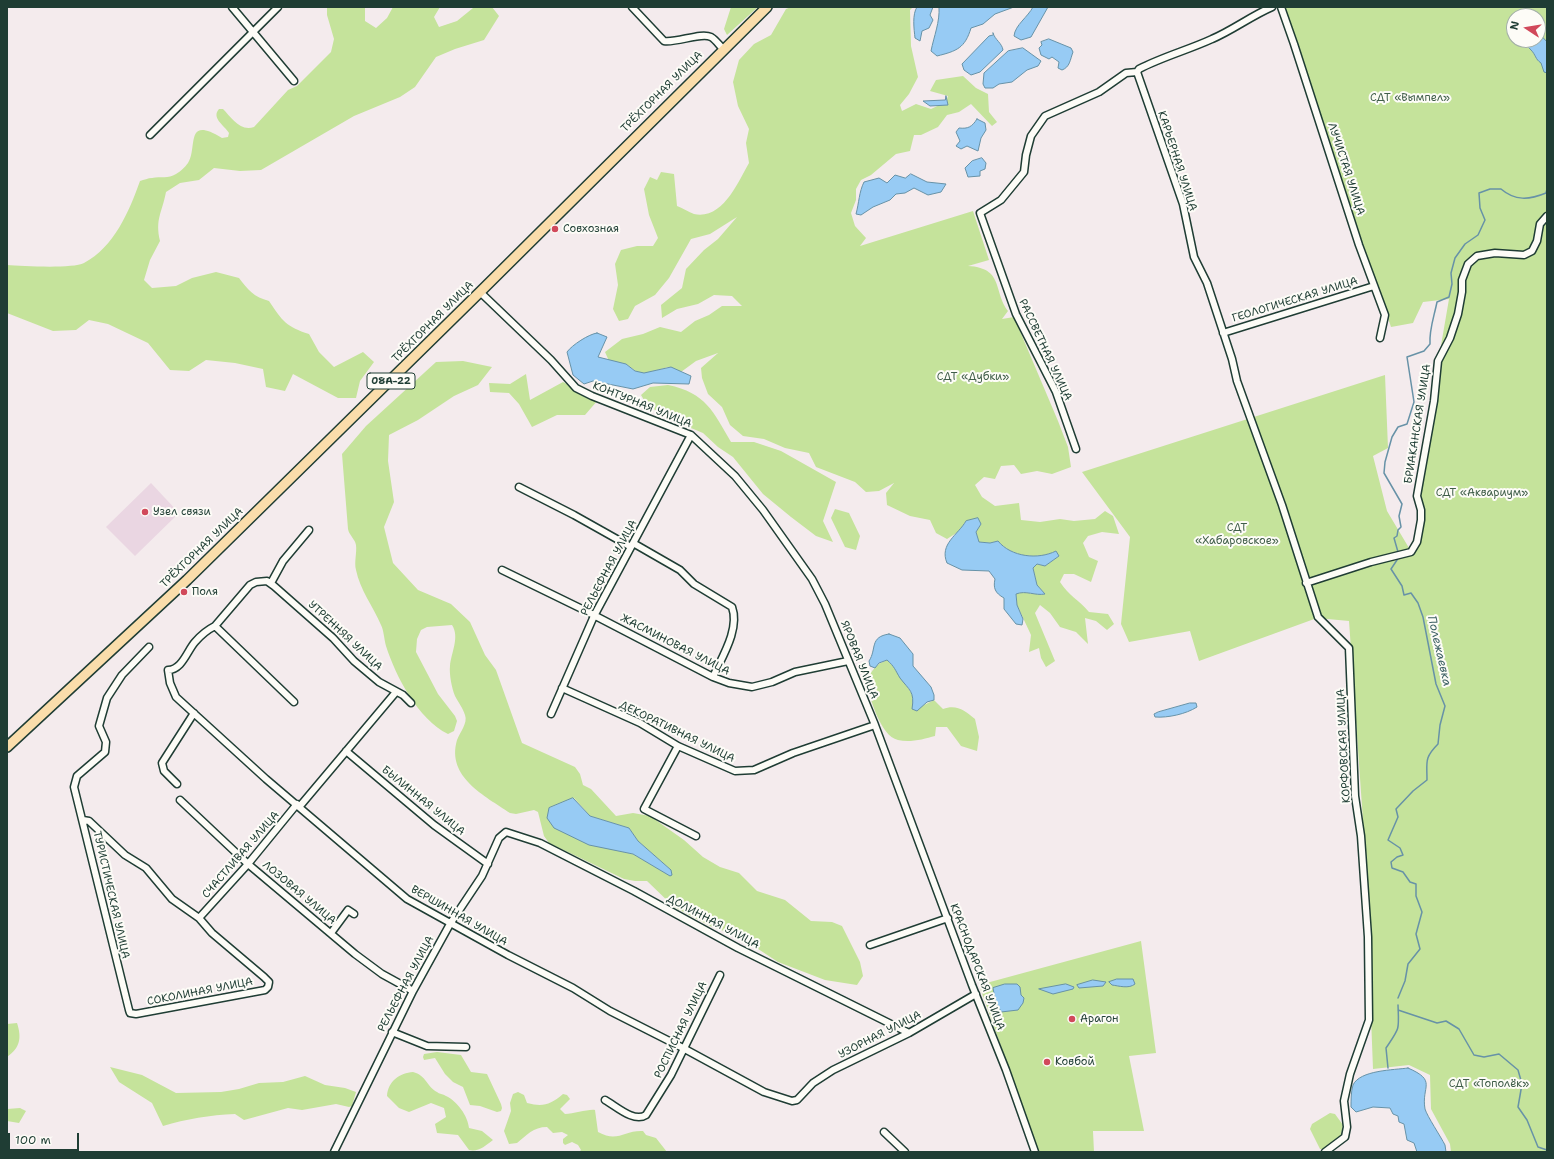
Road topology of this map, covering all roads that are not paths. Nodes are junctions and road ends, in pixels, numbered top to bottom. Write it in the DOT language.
graph roads {
  1 [pos="232,7"];
  2 [pos="278,7"];
  3 [pos="632,7"];
  4 [pos="766,7"];
  5 [pos="1272,7"];
  6 [pos="1280,7"];
  7 [pos="253,32"];
  8 [pos="723,49"];
  9 [pos="1137,72"];
  10 [pos="294,81"];
  11 [pos="150,135"];
  12 [pos="1547,216"];
  13 [pos="1374,286"];
  14 [pos="480,292"];
  15 [pos="1223,333"];
  16 [pos="1380,338"];
  17 [pos="1243,398"];
  18 [pos="691,435"];
  19 [pos="1076,449"];
  20 [pos="519,487"];
  21 [pos="309,530"];
  22 [pos="788,544"];
  23 [pos="632,545"];
  24 [pos="502,570"];
  25 [pos="269,582"];
  26 [pos="1306,583"];
  27 [pos="594,616"];
  28 [pos="215,626"];
  29 [pos="149,647"];
  30 [pos="848,661"];
  31 [pos="713,677"];
  32 [pos="562,688"];
  33 [pos="396,692"];
  34 [pos="294,702"];
  35 [pos="411,703"];
  36 [pos="194,714"];
  37 [pos="551,714"];
  38 [pos="875,725"];
  39 [pos="7,746"];
  40 [pos="678,746"];
  41 [pos="346,751"];
  42 [pos="177,784"];
  43 [pos="899,790"];
  44 [pos="180,800"];
  45 [pos="298,805"];
  46 [pos="83,820"];
  47 [pos="506,832"];
  48 [pos="696,836"];
  49 [pos="248,864"];
  50 [pos="488,864"];
  51 [pos="354,914"];
  52 [pos="198,918"];
  53 [pos="948,918"];
  54 [pos="450,924"];
  55 [pos="331,933"];
  56 [pos="870,945"];
  57 [pos="720,975"];
  58 [pos="413,991"];
  59 [pos="976,994"];
  60 [pos="136,1014"];
  61 [pos="392,1032"];
  62 [pos="909,1033"];
  63 [pos="466,1047"];
  64 [pos="683,1048"];
  65 [pos="605,1100"];
  66 [pos="797,1100"];
  67 [pos="884,1132"];
  68 [pos="334,1152"];
  69 [pos="905,1152"];
  70 [pos="1035,1152"];
  71 [pos="1325,1152"];
  1 -- 7 [label="street"];
  2 -- 7 [label="street"];
  3 -- 8 [label="street"];
  4 -- 8 [label="highway, ТРЁХГОРНАЯ УЛИЦА / 08А-22"];
  5 -- 9 [label="street"];
  6 -- 13 [label="street, ЛУЧИСТАЯ УЛИЦА"];
  7 -- 10 [label="street"];
  7 -- 11 [label="street"];
  8 -- 14 [label="highway, ТРЁХГОРНАЯ УЛИЦА / 08А-22"];
  9 -- 15 [label="street, КАРЬЕРНАЯ УЛИЦА"];
  9 -- 19 [label="street, РАССВЕТНАЯ УЛИЦА"];
  12 -- 26 [label="street, БРИАКАНСКАЯ УЛИЦА"];
  13 -- 15 [label="street, ГЕОЛОГИЧЕСКАЯ УЛИЦА"];
  13 -- 16 [label="street, ЛУЧИСТАЯ УЛИЦА"];
  14 -- 18 [label="street, КОНТУРНАЯ УЛИЦА"];
  14 -- 39 [label="highway, ТРЁХГОРНАЯ УЛИЦА / 08А-22"];
  15 -- 17 [label="street, КАРЬЕРНАЯ УЛИЦА"];
  17 -- 26 [label="street, КОРФОВСКАЯ УЛИЦА"];
  18 -- 22 [label="street, КОНТУРНАЯ УЛИЦА"];
  18 -- 23 [label="street, РЕЛЬЕФНАЯ УЛИЦА"];
  20 -- 23 [label="street"];
  21 -- 25 [label="street"];
  22 -- 30 [label="street, ЯРОВАЯ УЛИЦА"];
  23 -- 27 [label="street, РЕЛЬЕФНАЯ УЛИЦА"];
  23 -- 31 [label="street"];
  24 -- 27 [label="street, ЖАСМИНОВАЯ УЛИЦА"];
  25 -- 28 [label="street"];
  25 -- 33 [label="street, УТРЕННЯЯ УЛИЦА"];
  26 -- 71 [label="street, КОРФОВСКАЯ УЛИЦА"];
  27 -- 31 [label="street, ЖАСМИНОВАЯ УЛИЦА"];
  27 -- 32 [label="street, РЕЛЬЕФНАЯ УЛИЦА"];
  28 -- 34 [label="street"];
  28 -- 36 [label="street, ВЕРШИННАЯ УЛИЦА"];
  29 -- 46 [label="street, ТУРИСТИЧЕСКАЯ УЛИЦА"];
  30 -- 31 [label="street, ЖАСМИНОВАЯ УЛИЦА"];
  30 -- 38 [label="street, ЯРОВАЯ УЛИЦА"];
  32 -- 37 [label="street, РЕЛЬЕФНАЯ УЛИЦА"];
  32 -- 40 [label="street, ДЕКОРАТИВНАЯ УЛИЦА"];
  33 -- 35 [label="street, УТРЕННЯЯ УЛИЦА"];
  33 -- 41 [label="street, СЧАСТЛИВАЯ УЛИЦА"];
  36 -- 42 [label="street"];
  36 -- 45 [label="street, ВЕРШИННАЯ УЛИЦА"];
  38 -- 40 [label="street, ДЕКОРАТИВНАЯ УЛИЦА"];
  38 -- 43 [label="street, ЯРОВАЯ УЛИЦА"];
  40 -- 48 [label="street"];
  41 -- 45 [label="street, СЧАСТЛИВАЯ УЛИЦА"];
  41 -- 50 [label="street, БЫЛИННАЯ УЛИЦА"];
  43 -- 53 [label="street, КРАСНОДАРСКАЯ УЛИЦА"];
  44 -- 49 [label="street, ЛОЗОВАЯ УЛИЦА"];
  45 -- 49 [label="street, СЧАСТЛИВАЯ УЛИЦА"];
  45 -- 54 [label="street, ВЕРШИННАЯ УЛИЦА"];
  46 -- 52 [label="street"];
  46 -- 60 [label="street, ТУРИСТИЧЕСКАЯ УЛИЦА"];
  47 -- 50 [label="street, РЕЛЬЕФНАЯ УЛИЦА"];
  47 -- 62 [label="street, ДОЛИННАЯ УЛИЦА"];
  49 -- 52 [label="street, СЧАСТЛИВАЯ УЛИЦА"];
  49 -- 55 [label="street, ЛОЗОВАЯ УЛИЦА"];
  50 -- 54 [label="street, РЕЛЬЕФНАЯ УЛИЦА"];
  51 -- 55 [label="street"];
  52 -- 60 [label="street, СОКОЛИНАЯ УЛИЦА"];
  53 -- 56 [label="street"];
  53 -- 59 [label="street, КРАСНОДАРСКАЯ УЛИЦА"];
  54 -- 58 [label="street, РЕЛЬЕФНАЯ УЛИЦА"];
  54 -- 64 [label="street, ВЕРШИННАЯ УЛИЦА"];
  55 -- 58 [label="street, ЛОЗОВАЯ УЛИЦА"];
  57 -- 64 [label="street, РОСПИСНАЯ УЛИЦА"];
  58 -- 61 [label="street, РЕЛЬЕФНАЯ УЛИЦА"];
  59 -- 62 [label="street, УЗОРНАЯ УЛИЦА"];
  59 -- 70 [label="street, КРАСНОДАРСКАЯ УЛИЦА"];
  61 -- 63 [label="street"];
  61 -- 68 [label="street, РЕЛЬЕФНАЯ УЛИЦА"];
  62 -- 66 [label="street, УЗОРНАЯ УЛИЦА"];
  64 -- 65 [label="street, РОСПИСНАЯ УЛИЦА"];
  64 -- 66 [label="street, ВЕРШИННАЯ УЛИЦА"];
  67 -- 69 [label="street"];
}
